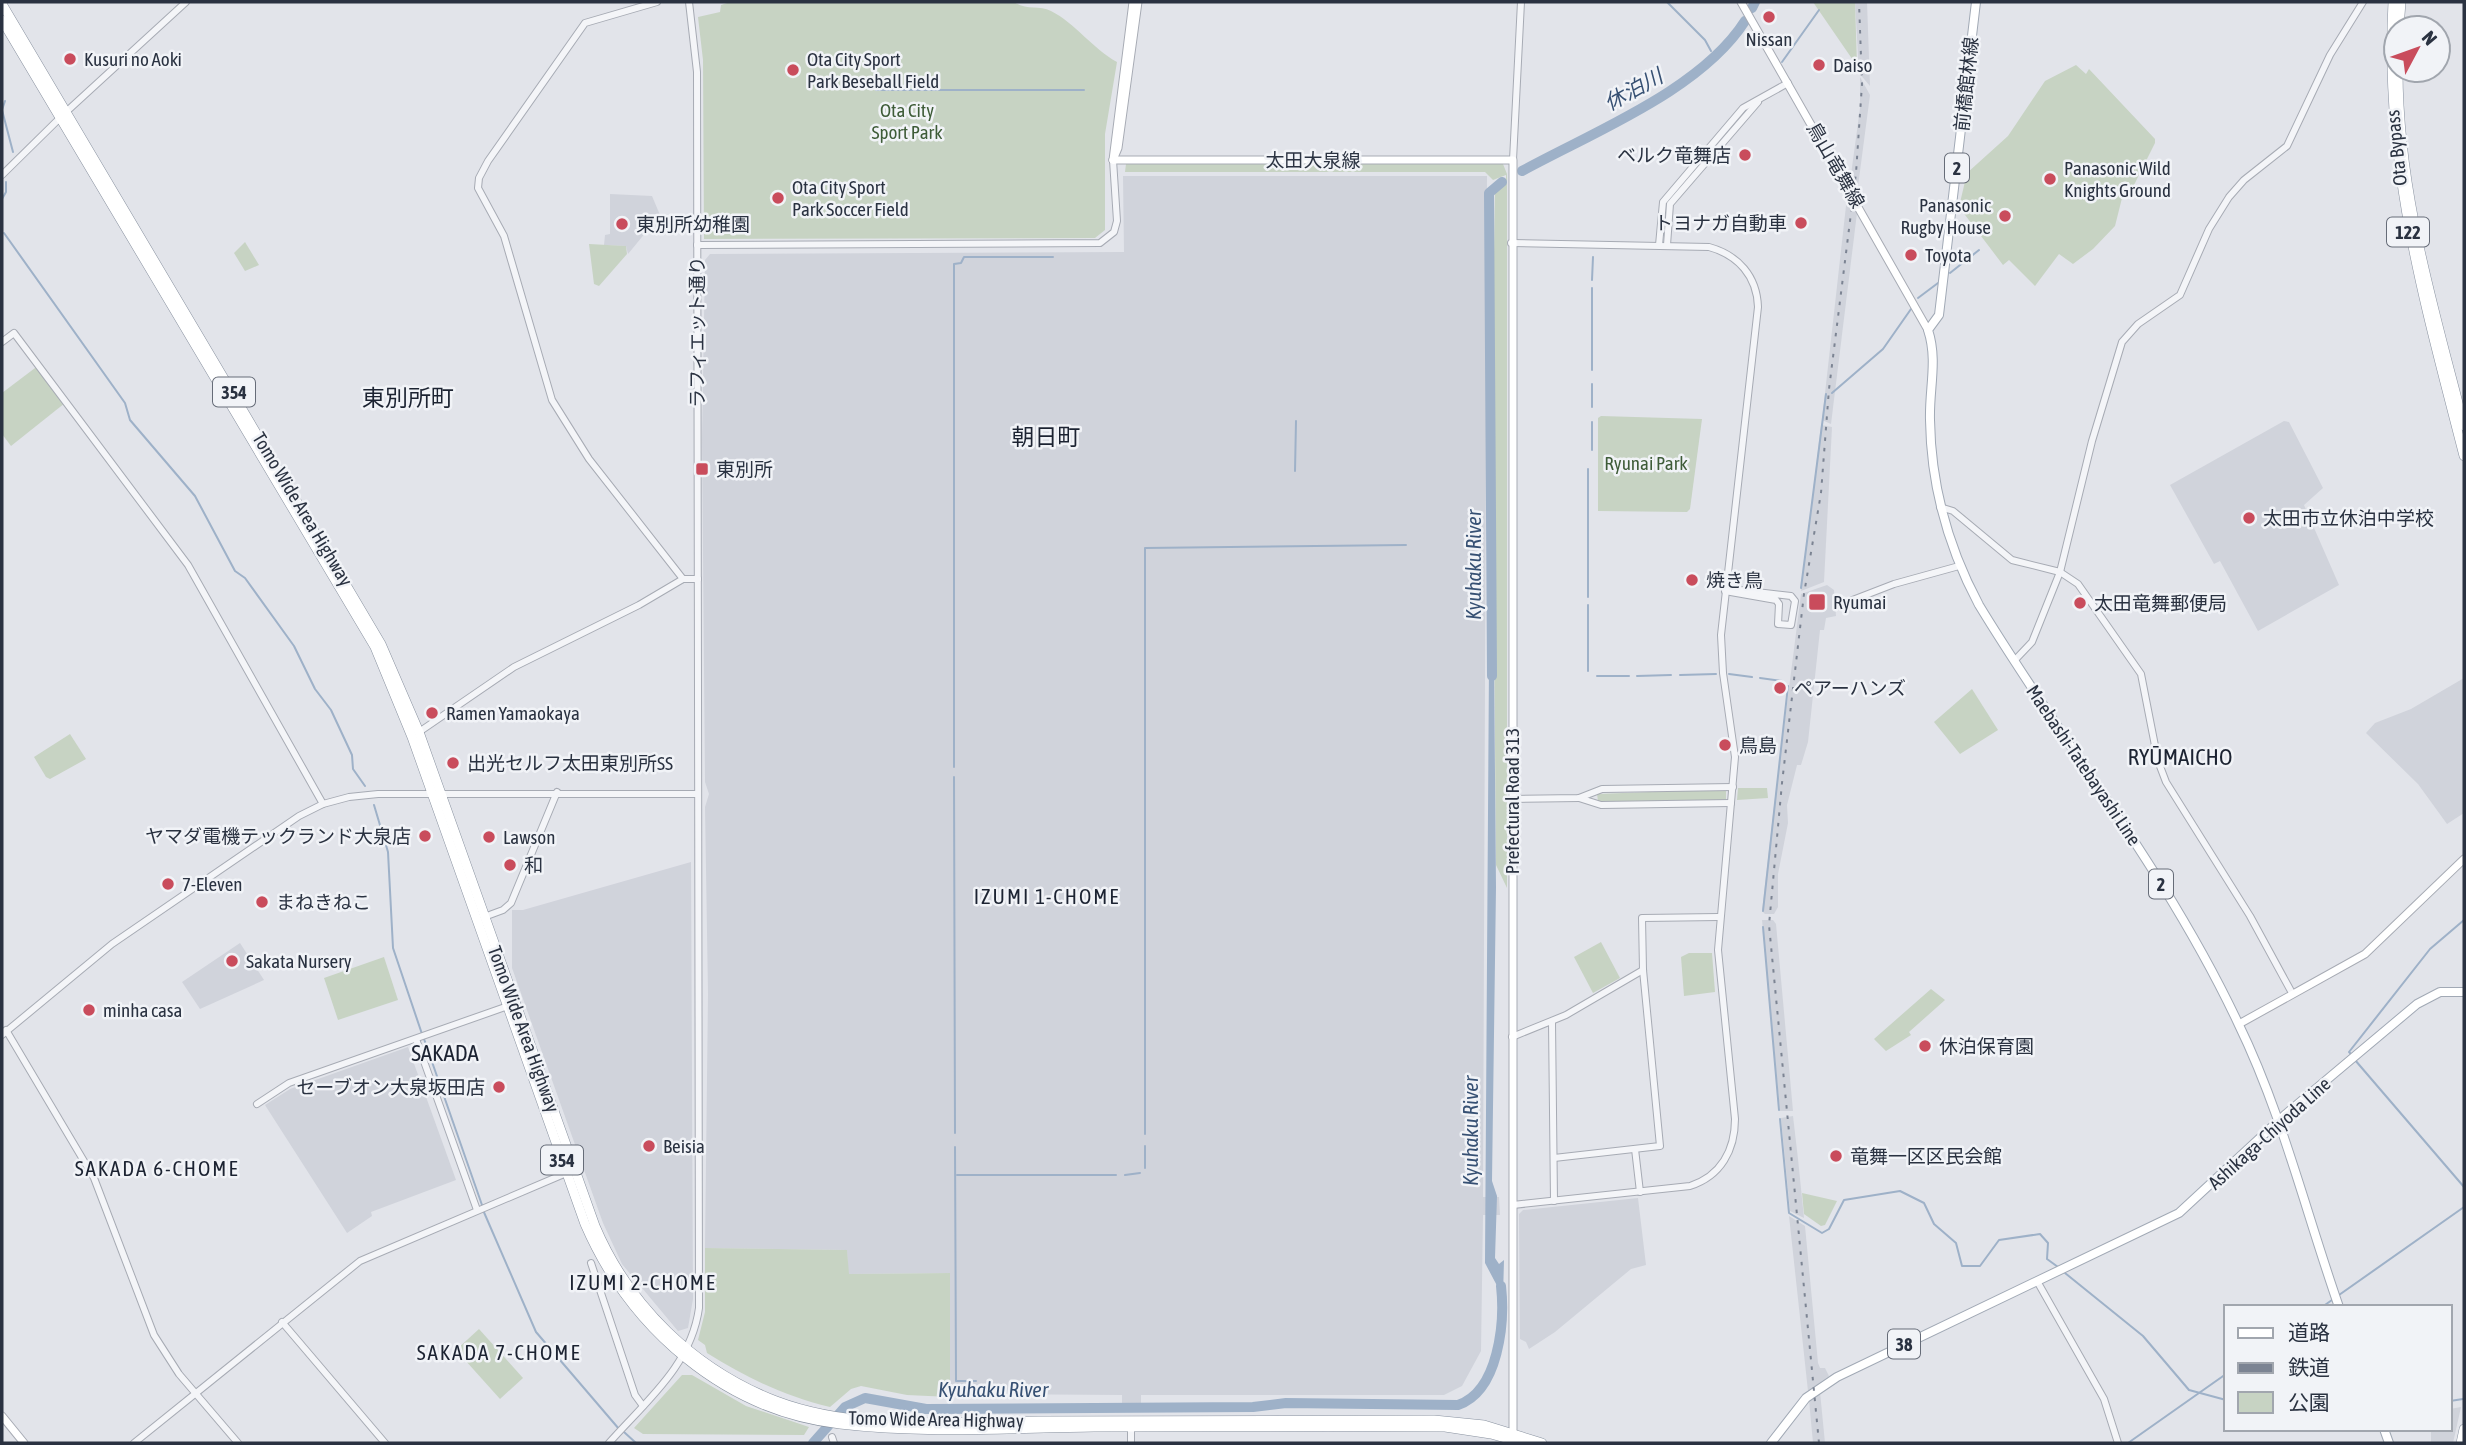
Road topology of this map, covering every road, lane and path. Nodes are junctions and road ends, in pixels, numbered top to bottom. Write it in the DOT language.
graph roads {
  1 [pos="186,2"];
  2 [pos="657,2"];
  3 [pos="688,2"];
  4 [pos="1133,2"];
  5 [pos="1138,2"];
  6 [pos="1521,2"];
  7 [pos="1741,2"];
  8 [pos="1976,2"];
  9 [pos="2363,2"];
  10 [pos="2393,2"];
  11 [pos="2,4"];
  12 [pos="2,20"];
  13 [pos="1788,83"];
  14 [pos="2399,84"];
  15 [pos="63,114"];
  16 [pos="1113,160"];
  17 [pos="1513,160"];
  18 [pos="2,175"];
  19 [pos="1511,243"];
  20 [pos="696,244"];
  21 [pos="1663,245"];
  22 [pos="1928,330"];
  23 [pos="2,342"];
  24 [pos="2464,426"];
  25 [pos="2464,456"];
  26 [pos="1940,507"];
  27 [pos="1959,566"];
  28 [pos="2060,572"];
  29 [pos="683,579"];
  30 [pos="698,579"];
  31 [pos="1725,591"];
  32 [pos="1837,606"];
  33 [pos="2014,662"];
  34 [pos="419,732"];
  35 [pos="1733,787"];
  36 [pos="557,792"];
  37 [pos="437,794"];
  38 [pos="698,794"];
  39 [pos="1579,798"];
  40 [pos="1513,799"];
  41 [pos="1731,803"];
  42 [pos="323,804"];
  43 [pos="2464,859"];
  44 [pos="484,917"];
  45 [pos="1719,917"];
  46 [pos="1643,970"];
  47 [pos="2464,992"];
  48 [pos="2292,993"];
  49 [pos="508,1006"];
  50 [pos="1552,1022"];
  51 [pos="2239,1024"];
  52 [pos="4,1033"];
  53 [pos="1512,1037"];
  54 [pos="416,1039"];
  55 [pos="257,1104"];
  56 [pos="2277,1123"];
  57 [pos="1636,1149"];
  58 [pos="1554,1158"];
  59 [pos="570,1171"];
  60 [pos="1640,1192"];
  61 [pos="1554,1201"];
  62 [pos="1513,1205"];
  63 [pos="477,1210"];
  64 [pos="591,1263"];
  65 [pos="2037,1281"];
  66 [pos="2338,1305"];
  67 [pos="282,1322"];
  68 [pos="686,1353"];
  69 [pos="194,1393"];
  70 [pos="643,1406"];
  71 [pos="2,1416"];
  72 [pos="1131,1424"];
  73 [pos="2464,1429"];
  74 [pos="1516,1440"];
  75 [pos="24,1443"];
  76 [pos="134,1443"];
  77 [pos="237,1443"];
  78 [pos="385,1443"];
  79 [pos="608,1443"];
  80 [pos="1130,1443"];
  81 [pos="1542,1443"];
  82 [pos="1771,1443"];
  83 [pos="2118,1443"];
  84 [pos="2461,1443"];
  1 -- 15 [label="street"];
  2 -- 29 [label="street"];
  3 -- 20 [label="street, ラフィエット通り"];
  4 -- 16 [label="main road"];
  5 -- 16 [label="main road"];
  6 -- 17 [label="street"];
  7 -- 13 [label="main road, 鳥山竜舞線"];
  8 -- 22 [label="main road, 前橋館林線 / 2"];
  9 -- 28 [label="street"];
  10 -- 25 [label="highway, Ota Bypass / 122"];
  11 -- 15 [label="highway, Tomo Wide Area Highway / 354"];
  12 -- 15 [label="highway, Tomo Wide Area Highway / 354"];
  13 -- 21 [label="street"];
  13 -- 22 [label="main road, 鳥山竜舞線"];
  14 -- 24 [label="highway, Ota Bypass / 122"];
  15 -- 18 [label="street"];
  15 -- 34 [label="highway, Tomo Wide Area Highway / 354"];
  15 -- 37 [label="highway, Tomo Wide Area Highway / 354"];
  16 -- 17 [label="main road, 太田大泉線"];
  16 -- 20 [label="street"];
  17 -- 19 [label="main road, Prefectural Road 313"];
  19 -- 21 [label="street"];
  19 -- 40 [label="main road, Prefectural Road 313"];
  20 -- 30 [label="street, ラフィエット通り"];
  21 -- 31 [label="street"];
  22 -- 26 [label="main road, Maebashi-Tatebayashi Line / 2"];
  23 -- 42 [label="street"];
  26 -- 27 [label="main road, Maebashi-Tatebayashi Line / 2"];
  26 -- 28 [label="street"];
  27 -- 32 [label="street"];
  27 -- 33 [label="main road, Maebashi-Tatebayashi Line / 2"];
  28 -- 33 [label="street"];
  28 -- 48 [label="street"];
  29 -- 30 [label="street"];
  29 -- 34 [label="street"];
  30 -- 38 [label="street, ラフィエット通り"];
  31 -- 31 [label="street"];
  31 -- 35 [label="street"];
  33 -- 51 [label="main road, Maebashi-Tatebayashi Line / 2"];
  34 -- 37 [label="highway, Tomo Wide Area Highway / 354"];
  35 -- 39 [label="street"];
  35 -- 41 [label="street"];
  36 -- 37 [label="street"];
  36 -- 38 [label="street"];
  36 -- 44 [label="street"];
  37 -- 42 [label="street"];
  37 -- 44 [label="highway, Tomo Wide Area Highway / 354"];
  37 -- 49 [label="highway, Tomo Wide Area Highway / 354"];
  38 -- 68 [label="street, ラフィエット通り"];
  39 -- 40 [label="street"];
  39 -- 41 [label="street"];
  40 -- 53 [label="main road, Prefectural Road 313"];
  41 -- 45 [label="street"];
  42 -- 52 [label="street"];
  43 -- 48 [label="main road"];
  44 -- 59 [label="highway, Tomo Wide Area Highway / 354"];
  45 -- 46 [label="street"];
  45 -- 60 [label="street"];
  46 -- 50 [label="street"];
  46 -- 57 [label="street"];
  47 -- 56 [label="main road, Ashikaga-Chiyoda Line / 38"];
  48 -- 51 [label="main road"];
  49 -- 54 [label="street"];
  49 -- 59 [label="highway, Tomo Wide Area Highway / 354"];
  50 -- 53 [label="street"];
  50 -- 58 [label="street"];
  51 -- 56 [label="main road, Maebashi-Tatebayashi Line / 2"];
  52 -- 69 [label="street"];
  53 -- 62 [label="main road, Prefectural Road 313"];
  54 -- 55 [label="street"];
  54 -- 63 [label="street"];
  56 -- 65 [label="main road, Ashikaga-Chiyoda Line / 38"];
  56 -- 66 [label="main road, Maebashi-Tatebayashi Line / 2"];
  57 -- 58 [label="street"];
  57 -- 60 [label="street"];
  58 -- 61 [label="street"];
  59 -- 63 [label="street"];
  59 -- 68 [label="highway, Tomo Wide Area Highway / 354"];
  60 -- 61 [label="street"];
  61 -- 62 [label="street"];
  62 -- 74 [label="main road, Prefectural Road 313"];
  63 -- 67 [label="street"];
  64 -- 70 [label="street"];
  65 -- 82 [label="main road, Ashikaga-Chiyoda Line / 38"];
  65 -- 83 [label="street"];
  67 -- 69 [label="street"];
  67 -- 78 [label="street"];
  68 -- 70 [label="street"];
  68 -- 72 [label="highway, Tomo Wide Area Highway / 354"];
  69 -- 76 [label="street"];
  69 -- 77 [label="street"];
  70 -- 79 [label="street"];
  71 -- 75 [label="main road"];
  72 -- 74 [label="highway, Tomo Wide Area Highway / 354"];
  72 -- 80 [label="street"];
  73 -- 84 [label="highway"];
  74 -- 81 [label="highway, Tomo Wide Area Highway / 354"];
}
